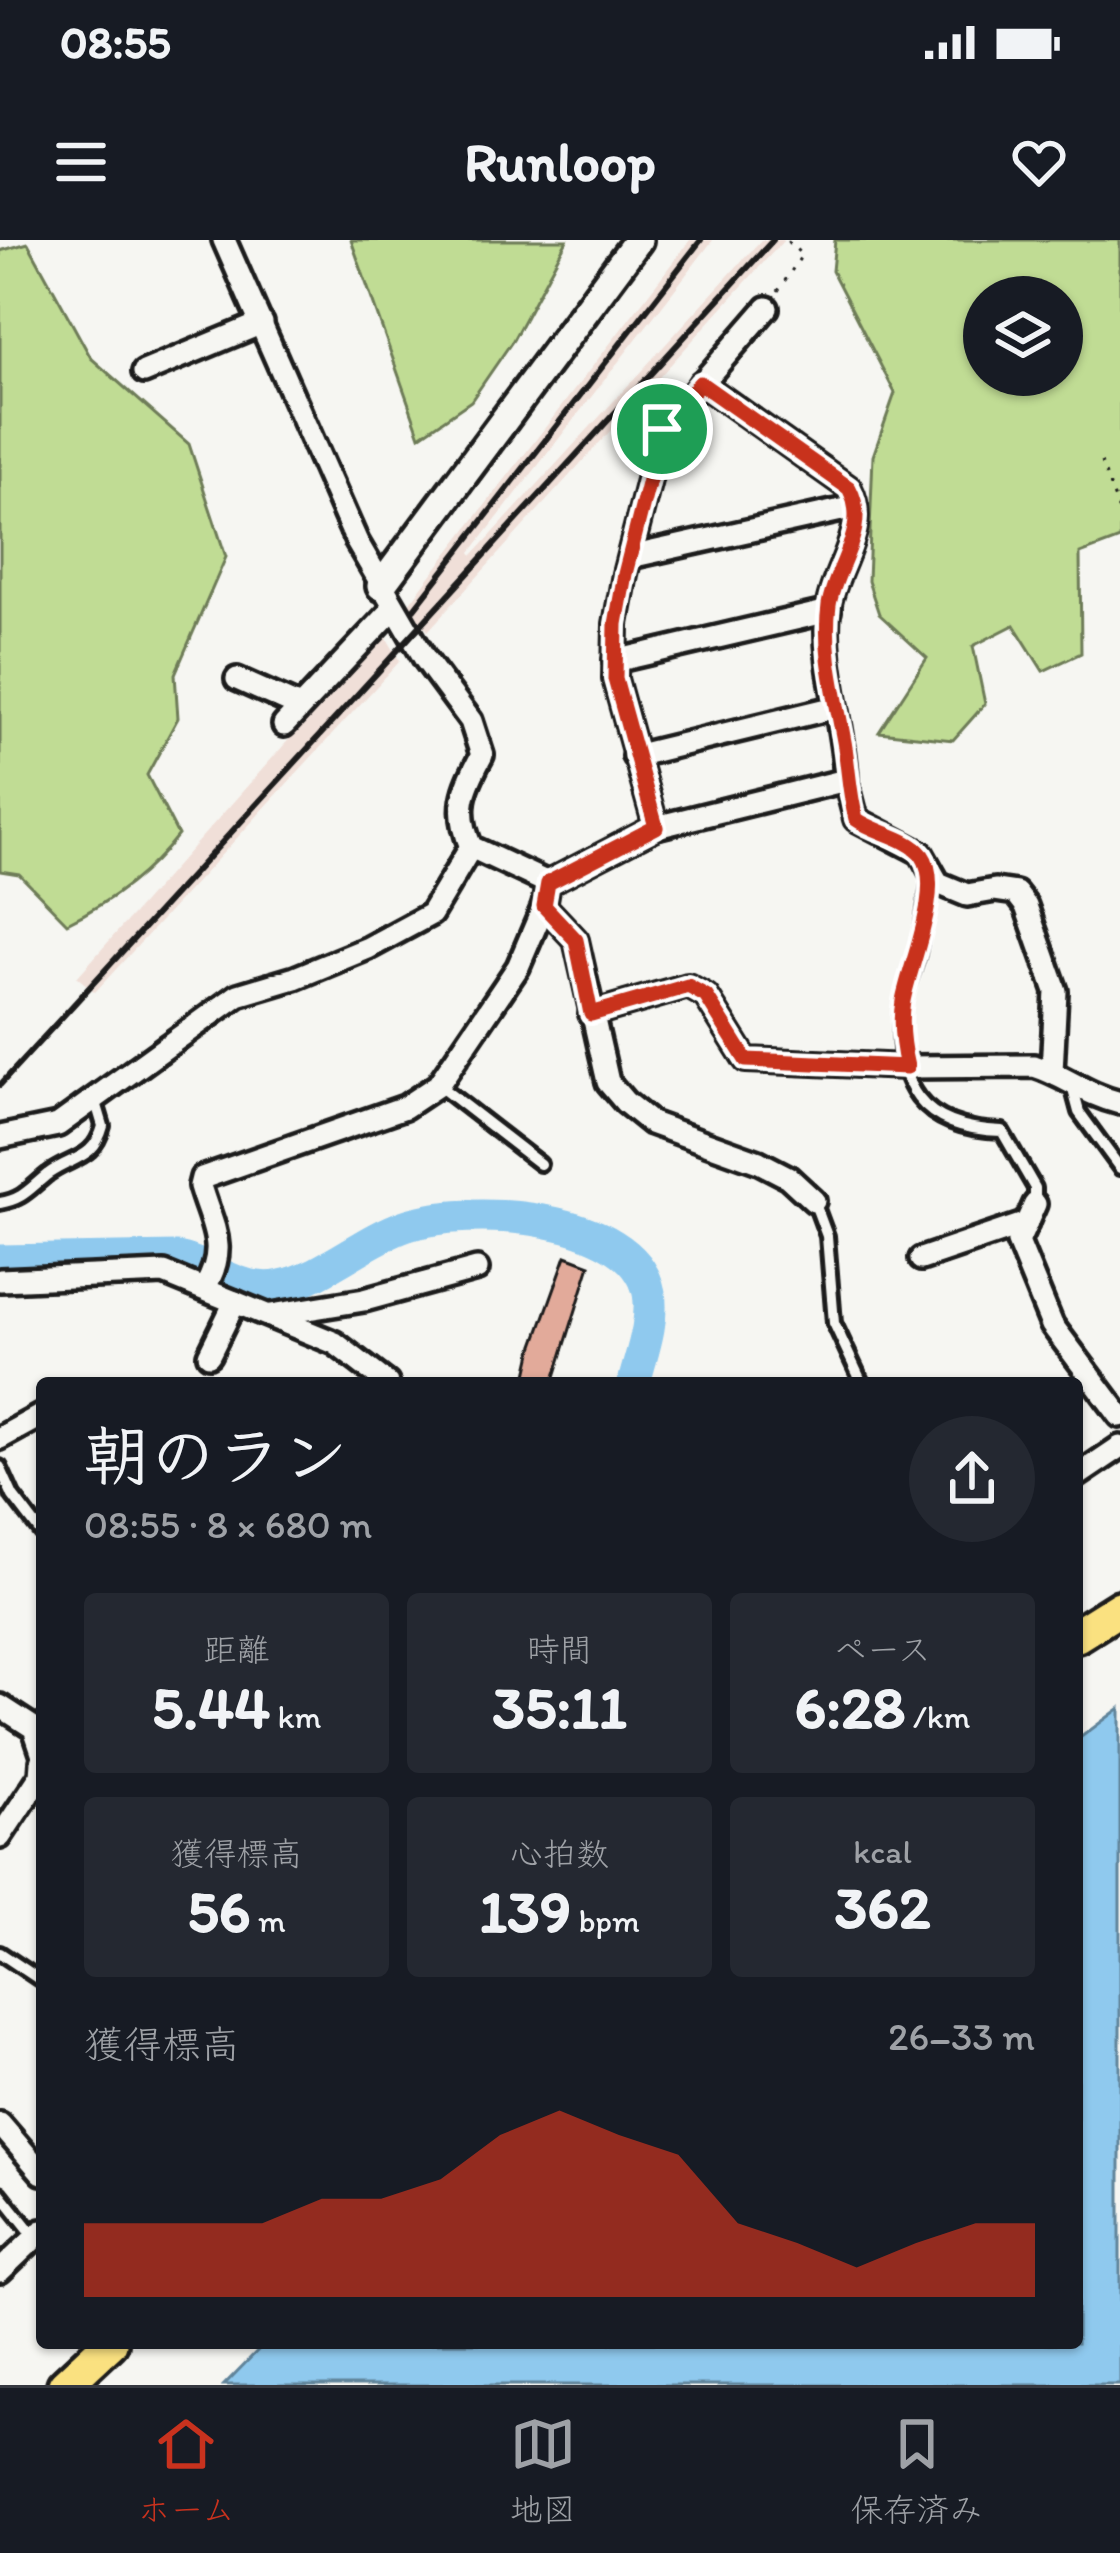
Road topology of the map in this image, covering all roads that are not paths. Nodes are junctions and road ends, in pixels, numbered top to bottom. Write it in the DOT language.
graph roads {
  1 [pos="224,240"];
  2 [pos="638,240"];
  3 [pos="767,308"];
  4 [pos="262,323"];
  5 [pos="144,372"];
  6 [pos="700,383"];
  7 [pos="855,507"];
  8 [pos="630,557"];
  9 [pos="388,597"];
  10 [pos="829,610"];
  11 [pos="615,661"];
  12 [pos="237,680"];
  13 [pos="301,707"];
  14 [pos="836,707"];
  15 [pos="284,725"];
  16 [pos="634,756"];
  17 [pos="846,780"];
  18 [pos="656,827"];
  19 [pos="471,847"];
  20 [pos="930,874"];
  21 [pos="546,895"];
  22 [pos="591,1014"];
  23 [pos="907,1067"];
  24 [pos="1052,1072"];
  25 [pos="438,1085"];
  26 [pos="1072,1086"];
  27 [pos="94,1099"];
  28 [pos="1120,1102"];
  29 [pos="0,1137"];
  30 [pos="541,1164"];
  31 [pos="1120,1168"];
  32 [pos="814,1201"];
  33 [pos="0,1203"];
  34 [pos="1031,1213"];
  35 [pos="921,1259"];
  36 [pos="477,1269"];
  37 [pos="211,1277"];
  38 [pos="0,1280"];
  39 [pos="235,1302"];
  40 [pos="271,1316"];
  41 [pos="209,1355"];
  42 [pos="372,1377"];
  43 [pos="859,1377"];
  44 [pos="1120,1416"];
  45 [pos="36,1417"];
  46 [pos="0,1438"];
  47 [pos="1120,1447"];
  48 [pos="0,1466"];
  49 [pos="1083,1472"];
  50 [pos="36,1526"];
  51 [pos="1120,1608"];
  52 [pos="1083,1631"];
  53 [pos="0,1706"];
  54 [pos="36,1720"];
  55 [pos="36,1783"];
  56 [pos="0,1837"];
  57 [pos="0,1953"];
  58 [pos="36,1977"];
  59 [pos="0,2124"];
  60 [pos="36,2166"];
  61 [pos="0,2193"];
  62 [pos="36,2231"];
  63 [pos="36,2237"];
  64 [pos="0,2271"];
  65 [pos="104,2349"];
  66 [pos="65,2385"];
  1 -- 4 [label="street"];
  2 -- 9 [label="street"];
  3 -- 6 [label="street"];
  4 -- 5 [label="street"];
  4 -- 9 [label="street"];
  6 -- 7 [label="street"];
  6 -- 8 [label="street"];
  7 -- 8 [label="street"];
  7 -- 10 [label="street"];
  8 -- 11 [label="street"];
  9 -- 13 [label="street"];
  9 -- 19 [label="street"];
  10 -- 11 [label="street"];
  10 -- 14 [label="street"];
  11 -- 16 [label="street"];
  12 -- 13 [label="street"];
  13 -- 15 [label="street"];
  14 -- 16 [label="street"];
  14 -- 17 [label="street"];
  16 -- 18 [label="street"];
  17 -- 18 [label="street"];
  17 -- 20 [label="street"];
  18 -- 21 [label="street"];
  19 -- 21 [label="street"];
  19 -- 27 [label="street"];
  20 -- 23 [label="lane"];
  20 -- 24 [label="street"];
  21 -- 22 [label="street"];
  21 -- 25 [label="street"];
  22 -- 23 [label="street"];
  22 -- 32 [label="street"];
  23 -- 24 [label="street"];
  23 -- 34 [label="lane"];
  24 -- 26 [label="street"];
  25 -- 30 [label="lane"];
  25 -- 37 [label="street"];
  26 -- 28 [label="street"];
  26 -- 31 [label="lane"];
  27 -- 29 [label="street"];
  27 -- 33 [label="lane"];
  32 -- 43 [label="lane"];
  34 -- 35 [label="street"];
  34 -- 44 [label="street"];
  36 -- 40 [label="street"];
  37 -- 38 [label="street"];
  37 -- 39 [label="street"];
  39 -- 40 [label="street"];
  39 -- 41 [label="street"];
  40 -- 42 [label="street"];
  45 -- 46 [label="street"];
  47 -- 49 [label="street"];
  48 -- 50 [label="lane"];
  51 -- 52 [label="highway"];
  53 -- 54 [label="street"];
  55 -- 56 [label="street"];
  57 -- 58 [label="lane"];
  59 -- 60 [label="street"];
  61 -- 62 [label="lane"];
  63 -- 64 [label="street"];
  65 -- 66 [label="highway"];
}
